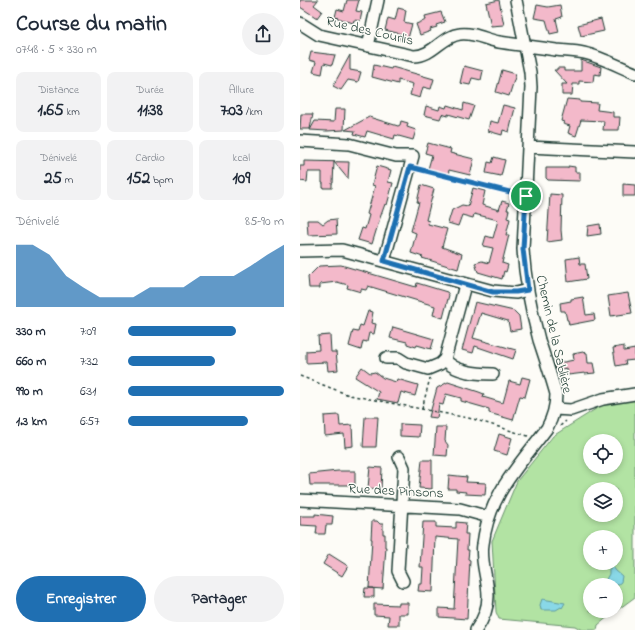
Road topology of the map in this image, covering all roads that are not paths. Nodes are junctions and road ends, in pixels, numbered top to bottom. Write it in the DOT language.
graph roads {
  1 [pos="378,0"];
  2 [pos="516,0"];
  3 [pos="300,23"];
  4 [pos="368,46"];
  5 [pos="525,46"];
  6 [pos="635,72"];
  7 [pos="300,141"];
  8 [pos="528,147"];
  9 [pos="635,152"];
  10 [pos="300,251"];
  11 [pos="384,261"];
  12 [pos="466,284"];
  13 [pos="528,290"];
  14 [pos="386,358"];
  15 [pos="445,360"];
  16 [pos="493,374"];
  17 [pos="635,394"];
  18 [pos="555,409"];
  19 [pos="399,457"];
  20 [pos="300,500"];
  21 [pos="402,505"];
  22 [pos="489,517"];
  23 [pos="403,581"];
  24 [pos="476,630"];
  1 -- 4 [label="street"];
  2 -- 5 [label="street, Chemin de la Sablière"];
  3 -- 4 [label="street, Rue des Courlis"];
  4 -- 5 [label="street, Rue des Courlis"];
  5 -- 6 [label="street, Rue des Courlis"];
  5 -- 8 [label="street, Chemin de la Sablière"];
  7 -- 11 [label="street"];
  8 -- 9 [label="street"];
  8 -- 13 [label="street, Chemin de la Sablière"];
  10 -- 11 [label="street"];
  11 -- 12 [label="street"];
  12 -- 13 [label="street"];
  12 -- 15 [label="street"];
  13 -- 18 [label="street, Chemin de la Sablière"];
  14 -- 15 [label="street"];
  15 -- 16 [label="street"];
  17 -- 18 [label="street"];
  18 -- 22 [label="street, Chemin de la Sablière"];
  19 -- 21 [label="street"];
  20 -- 21 [label="street, Rue des Pinsons"];
  21 -- 22 [label="street, Rue des Pinsons"];
  21 -- 23 [label="street"];
  22 -- 24 [label="street, Chemin de la Sablière"];
}
